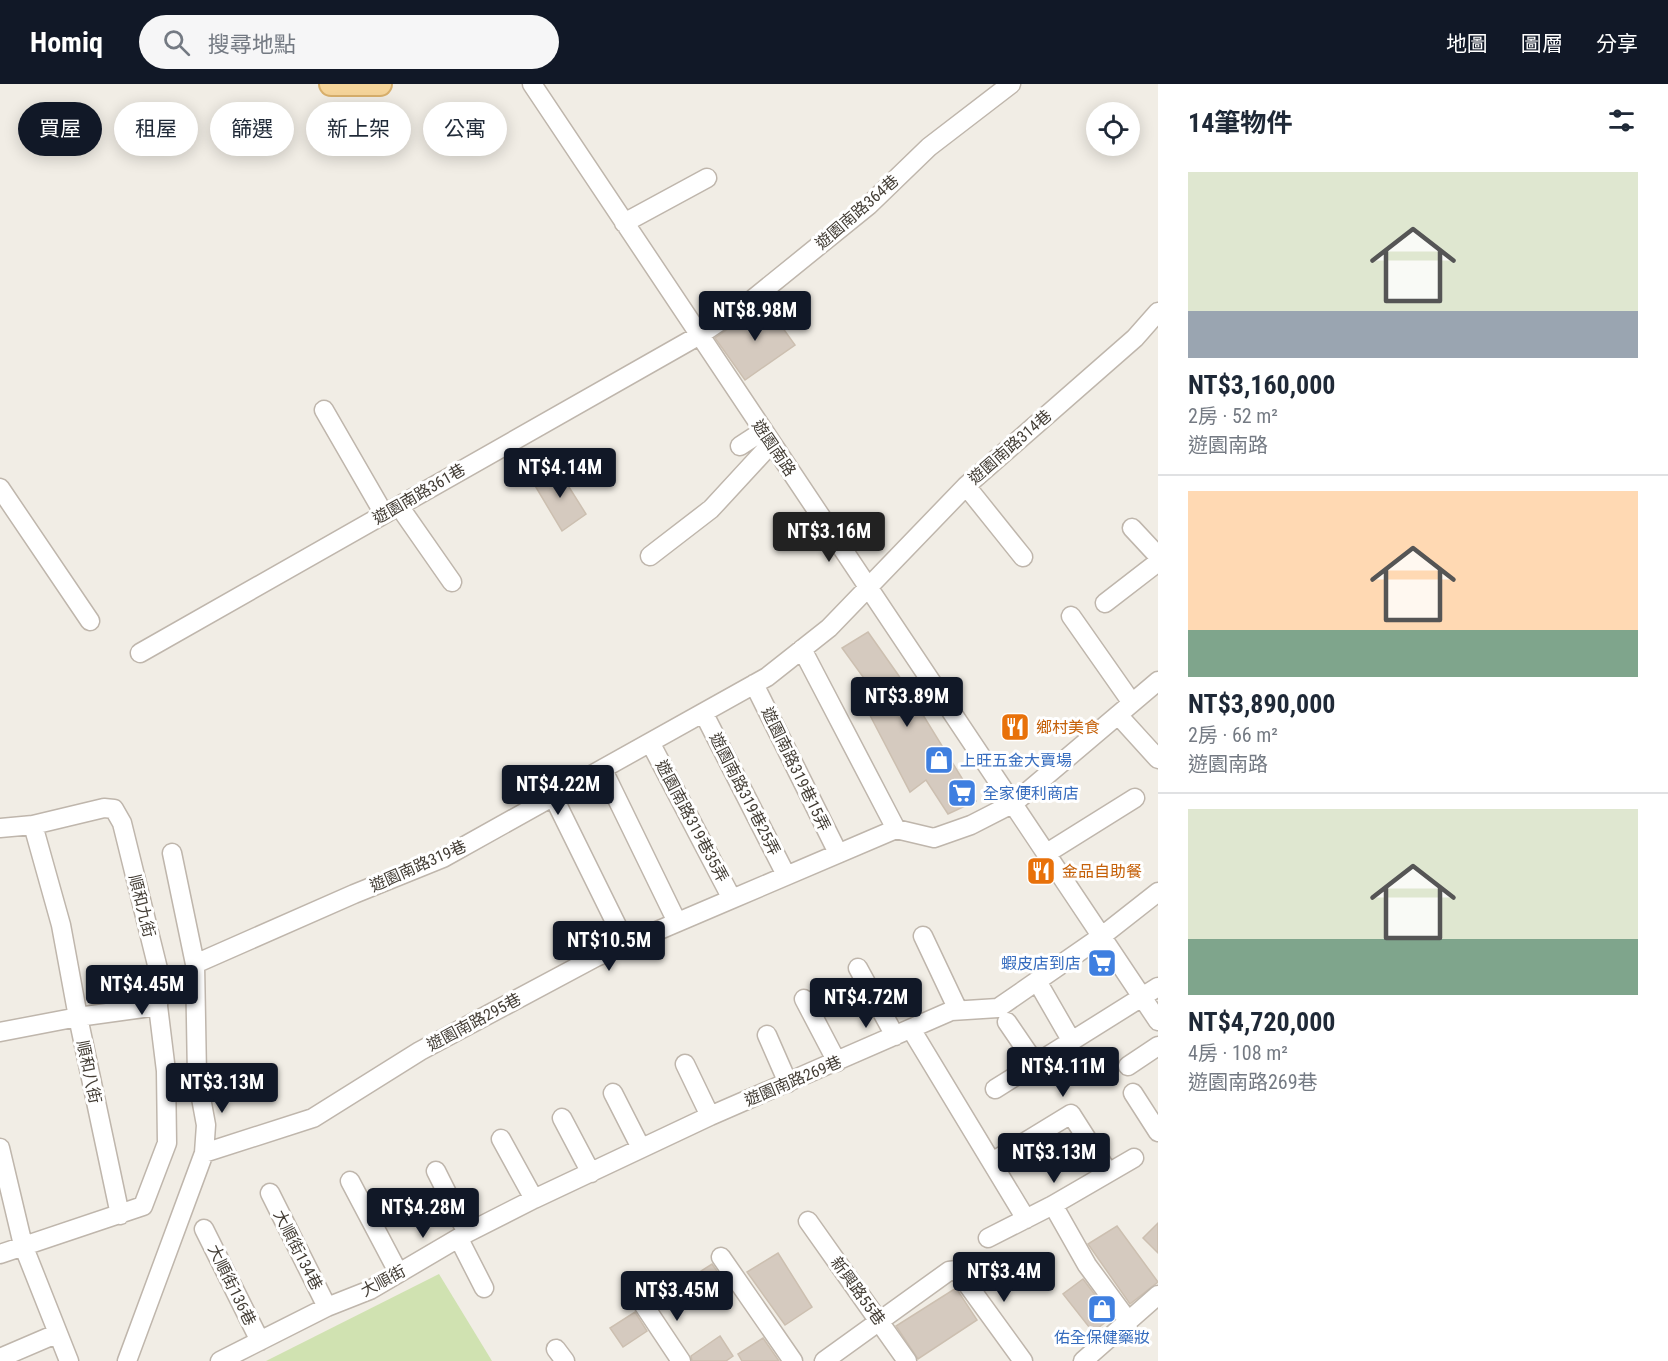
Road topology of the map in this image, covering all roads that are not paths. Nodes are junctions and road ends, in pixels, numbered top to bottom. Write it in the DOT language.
graph roads {
  1 [pos="331,84"];
  2 [pos="380,84"];
  3 [pos="532,84"];
  4 [pos="1011,84"];
  5 [pos="707,178"];
  6 [pos="624,224"];
  7 [pos="1158,312"];
  8 [pos="698,336"];
  9 [pos="324,410"];
  10 [pos="767,437"];
  11 [pos="740,446"];
  12 [pos="966,486"];
  13 [pos="0,488"];
  14 [pos="392,510"];
  15 [pos="1132,528"];
  16 [pos="650,556"];
  17 [pos="1158,556"];
  18 [pos="1023,557"];
  19 [pos="1158,562"];
  20 [pos="452,582"];
  21 [pos="867,586"];
  22 [pos="1105,603"];
  23 [pos="1071,616"];
  24 [pos="90,621"];
  25 [pos="802,649"];
  26 [pos="140,653"];
  27 [pos="1158,681"];
  28 [pos="754,684"];
  29 [pos="1132,703"];
  30 [pos="704,714"];
  31 [pos="1118,715"];
  32 [pos="651,744"];
  33 [pos="1158,759"];
  34 [pos="603,770"];
  35 [pos="554,798"];
  36 [pos="1135,798"];
  37 [pos="1014,802"];
  38 [pos="33,825"];
  39 [pos="0,828"];
  40 [pos="896,829"];
  41 [pos="172,853"];
  42 [pos="838,853"];
  43 [pos="1047,853"];
  44 [pos="786,875"];
  45 [pos="1158,892"];
  46 [pos="732,898"];
  47 [pos="677,922"];
  48 [pos="923,936"];
  49 [pos="1102,936"];
  50 [pos="626,944"];
  51 [pos="195,964"];
  52 [pos="858,968"];
  53 [pos="1037,981"];
  54 [pos="1158,987"];
  55 [pos="1142,998"];
  56 [pos="804,999"];
  57 [pos="158,1006"];
  58 [pos="958,1010"];
  59 [pos="78,1017"];
  60 [pos="1158,1021"];
  61 [pos="1007,1022"];
  62 [pos="0,1032"];
  63 [pos="903,1032"];
  64 [pos="767,1035"];
  65 [pos="1071,1040"];
  66 [pos="1158,1046"];
  67 [pos="837,1062"];
  68 [pos="1035,1063"];
  69 [pos="685,1064"];
  70 [pos="1128,1066"];
  71 [pos="788,1083"];
  72 [pos="995,1089"];
  73 [pos="613,1093"];
  74 [pos="1133,1093"];
  75 [pos="710,1116"];
  76 [pos="562,1118"];
  77 [pos="1158,1132"];
  78 [pos="501,1139"];
  79 [pos="0,1148"];
  80 [pos="641,1148"];
  81 [pos="204,1153"];
  82 [pos="1134,1158"];
  83 [pos="992,1162"];
  84 [pos="436,1172"];
  85 [pos="1108,1172"];
  86 [pos="591,1173"];
  87 [pos="350,1181"];
  88 [pos="270,1193"];
  89 [pos="534,1199"];
  90 [pos="1053,1205"];
  91 [pos="120,1215"];
  92 [pos="1026,1219"];
  93 [pos="808,1221"];
  94 [pos="204,1228"];
  95 [pos="463,1236"];
  96 [pos="988,1238"];
  97 [pos="23,1245"];
  98 [pos="0,1254"];
  99 [pos="721,1257"];
  100 [pos="398,1272"];
  101 [pos="484,1288"];
  102 [pos="1158,1295"];
  103 [pos="643,1304"];
  104 [pos="327,1307"];
  105 [pos="881,1321"];
  106 [pos="1129,1322"];
  107 [pos="56,1334"];
  108 [pos="260,1341"];
  109 [pos="0,1358"];
  110 [pos="69,1361"];
  111 [pos="127,1361"];
  112 [pos="220,1361"];
  113 [pos="681,1361"];
  114 [pos="793,1361"];
  115 [pos="824,1361"];
  116 [pos="907,1361"];
  117 [pos="1023,1361"];
  118 [pos="1083,1361"];
  1 -- 2 [label="main road"];
  3 -- 6 [label="street, 遊園南路"];
  4 -- 8 [label="street, 遊園南路364巷"];
  5 -- 6 [label="street"];
  6 -- 8 [label="street, 遊園南路"];
  7 -- 12 [label="street, 遊園南路314巷"];
  8 -- 10 [label="street, 遊園南路"];
  8 -- 14 [label="street, 遊園南路361巷"];
  9 -- 14 [label="street"];
  10 -- 11 [label="street"];
  10 -- 16 [label="street"];
  10 -- 21 [label="street, 遊園南路"];
  12 -- 18 [label="street"];
  12 -- 21 [label="street, 遊園南路314巷"];
  13 -- 24 [label="street"];
  14 -- 20 [label="street"];
  14 -- 26 [label="street, 遊園南路361巷"];
  15 -- 17 [label="street"];
  19 -- 22 [label="street"];
  21 -- 25 [label="street, 遊園南路319巷"];
  21 -- 37 [label="street, 遊園南路"];
  23 -- 29 [label="street"];
  25 -- 28 [label="street, 遊園南路319巷"];
  25 -- 40 [label="street"];
  27 -- 29 [label="street"];
  28 -- 30 [label="street, 遊園南路319巷"];
  28 -- 42 [label="street, 遊園南路319巷15弄"];
  29 -- 31 [label="street"];
  30 -- 32 [label="street, 遊園南路319巷"];
  30 -- 44 [label="street, 遊園南路319巷25弄"];
  31 -- 33 [label="street"];
  31 -- 37 [label="street"];
  32 -- 34 [label="street, 遊園南路319巷"];
  32 -- 46 [label="street, 遊園南路319巷35弄"];
  34 -- 35 [label="street, 遊園南路319巷"];
  34 -- 47 [label="street"];
  35 -- 50 [label="street"];
  35 -- 51 [label="street, 遊園南路319巷"];
  36 -- 43 [label="street"];
  37 -- 40 [label="street"];
  37 -- 43 [label="street, 遊園南路"];
  38 -- 39 [label="street, 順和九街"];
  38 -- 57 [label="street, 順和九街"];
  38 -- 59 [label="street, 順和八街"];
  40 -- 42 [label="street, 遊園南路295巷"];
  41 -- 51 [label="street"];
  42 -- 44 [label="street, 遊園南路295巷"];
  43 -- 49 [label="street, 遊園南路"];
  44 -- 46 [label="street, 遊園南路295巷"];
  45 -- 49 [label="street, 遊園南路269巷"];
  46 -- 47 [label="street, 遊園南路295巷"];
  47 -- 50 [label="street, 遊園南路295巷"];
  48 -- 58 [label="street"];
  49 -- 53 [label="street, 遊園南路269巷"];
  49 -- 55 [label="street, 遊園南路"];
  50 -- 81 [label="street, 遊園南路295巷"];
  51 -- 81 [label="street"];
  52 -- 63 [label="street"];
  53 -- 58 [label="street, 遊園南路269巷"];
  53 -- 65 [label="street"];
  54 -- 55 [label="street"];
  55 -- 60 [label="street, 遊園南路"];
  55 -- 65 [label="street"];
  56 -- 67 [label="street"];
  57 -- 59 [label="street"];
  57 -- 91 [label="street, 順和九街"];
  58 -- 63 [label="street, 遊園南路269巷"];
  59 -- 62 [label="street"];
  59 -- 91 [label="street, 順和八街"];
  61 -- 68 [label="street"];
  63 -- 67 [label="street, 遊園南路269巷"];
  63 -- 83 [label="street"];
  64 -- 71 [label="street"];
  65 -- 68 [label="street"];
  66 -- 70 [label="street"];
  67 -- 71 [label="street, 遊園南路269巷"];
  68 -- 72 [label="street"];
  69 -- 75 [label="street"];
  71 -- 75 [label="street, 遊園南路269巷"];
  73 -- 80 [label="street"];
  74 -- 77 [label="street"];
  75 -- 80 [label="street, 遊園南路269巷"];
  76 -- 86 [label="street"];
  78 -- 89 [label="street"];
  79 -- 97 [label="street"];
  80 -- 86 [label="street, 大順街"];
  81 -- 111 [label="street"];
  82 -- 85 [label="street"];
  83 -- 85 [label="street"];
  83 -- 92 [label="street"];
  84 -- 95 [label="street"];
  85 -- 90 [label="street"];
  86 -- 89 [label="street, 大順街"];
  87 -- 100 [label="street"];
  88 -- 104 [label="street, 大順街134巷"];
  89 -- 95 [label="street, 大順街"];
  90 -- 92 [label="street"];
  90 -- 106 [label="street"];
  91 -- 97 [label="street, 順和九街"];
  92 -- 96 [label="street"];
  93 -- 105 [label="street, 新興路55巷"];
  94 -- 108 [label="street, 大順街136巷"];
  95 -- 100 [label="street, 大順街"];
  95 -- 101 [label="street"];
  97 -- 98 [label="street, 順和九街"];
  97 -- 107 [label="street"];
  99 -- 114 [label="street"];
  100 -- 104 [label="street, 大順街"];
  102 -- 106 [label="street"];
  103 -- 113 [label="street"];
  104 -- 108 [label="street, 大順街"];
  105 -- 115 [label="street"];
  105 -- 116 [label="street, 新興路55巷"];
  105 -- 117 [label="street"];
  106 -- 118 [label="street"];
  107 -- 109 [label="street"];
  107 -- 110 [label="street"];
  108 -- 112 [label="street, 大順街"];
}
